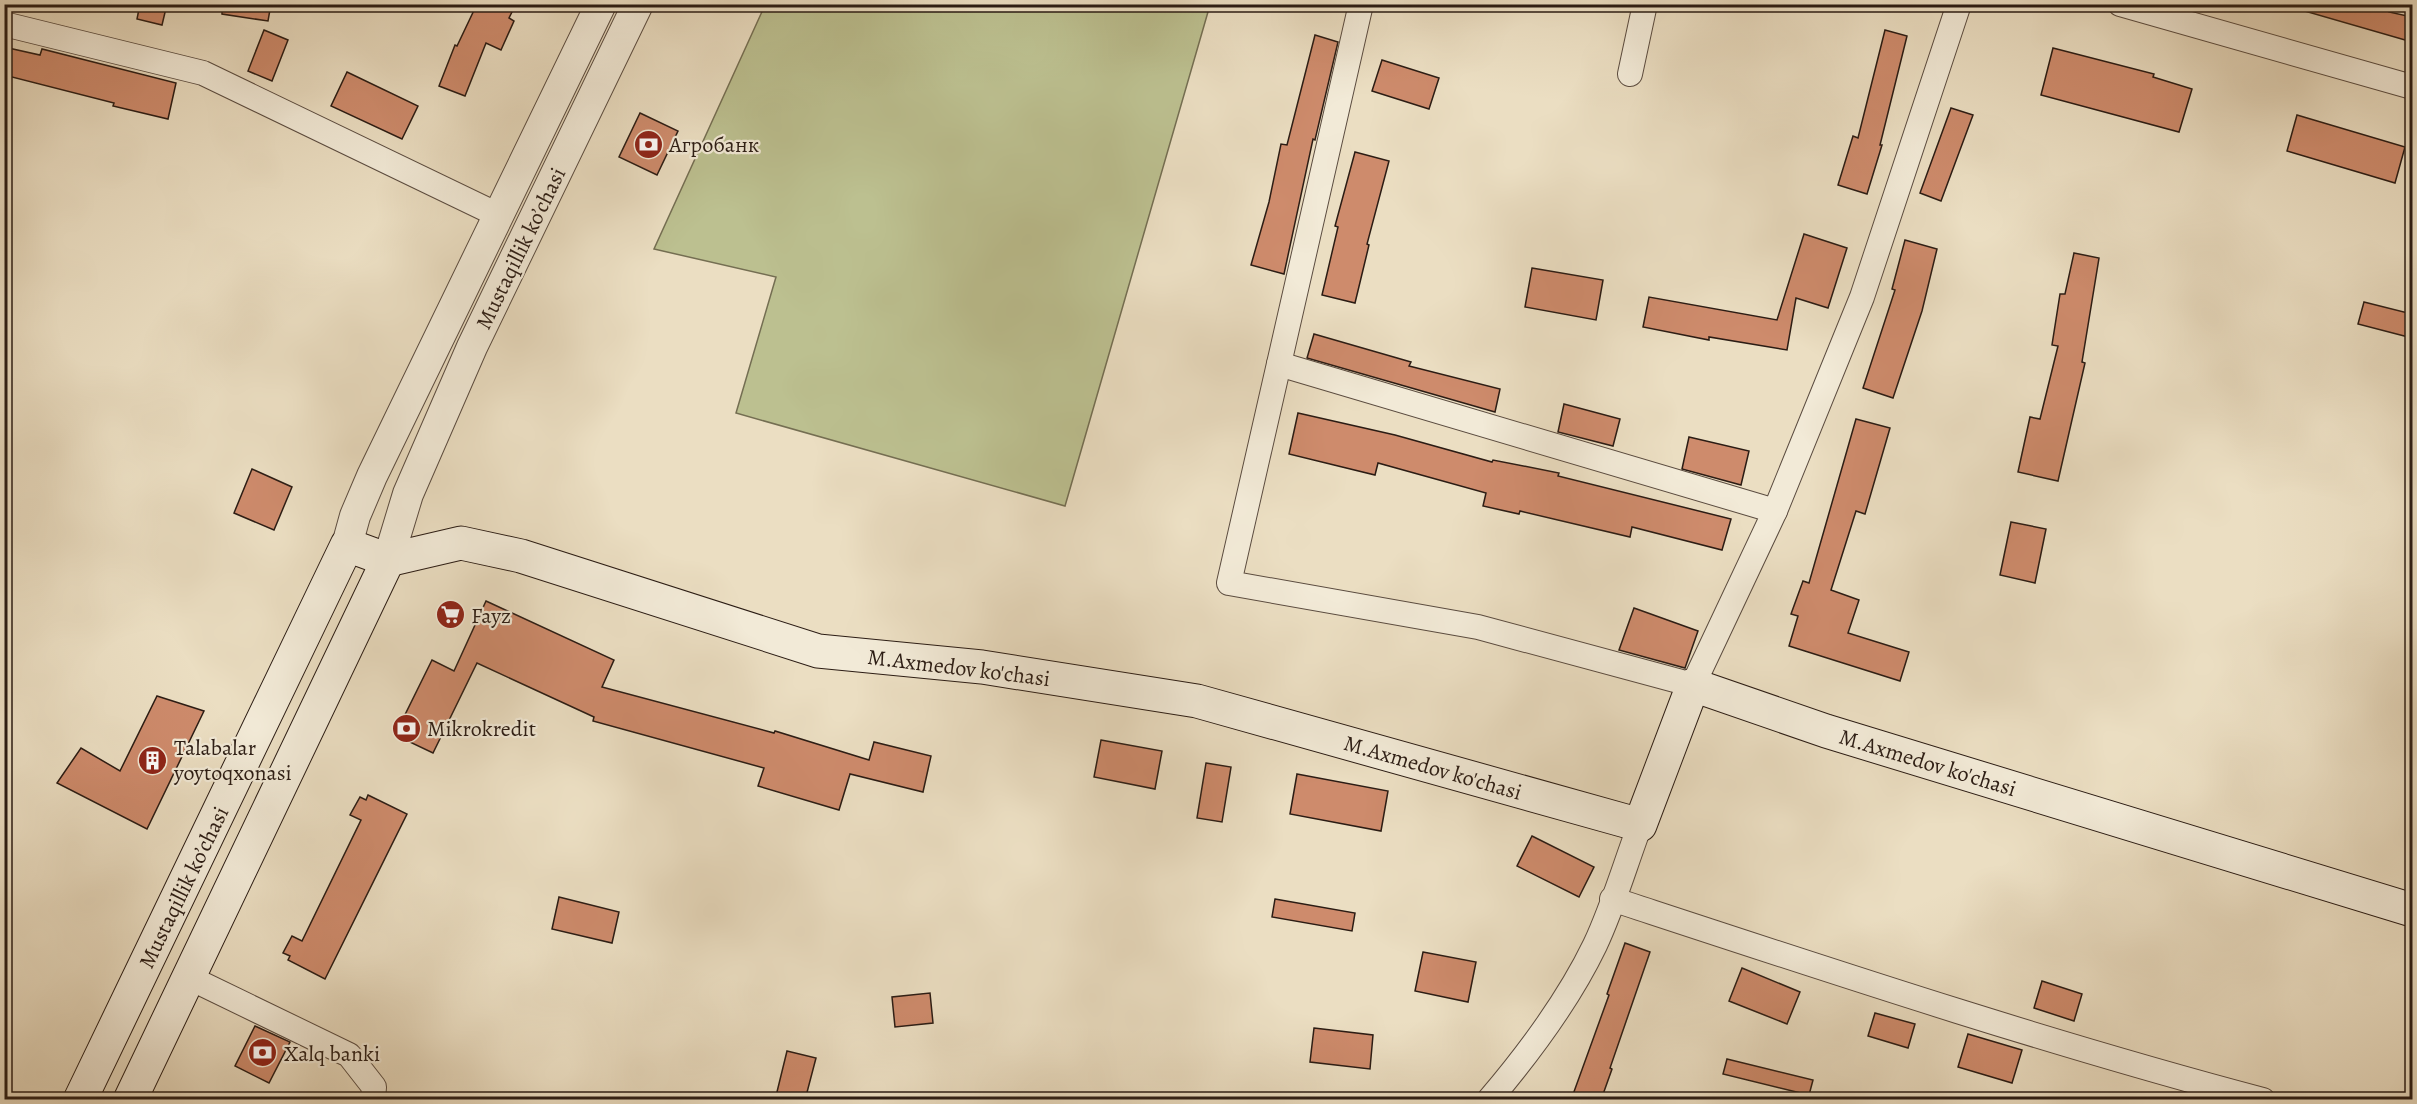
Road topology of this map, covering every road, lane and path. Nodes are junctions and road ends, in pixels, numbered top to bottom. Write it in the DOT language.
graph roads {
  1 [pos="601,4"];
  2 [pos="638,4"];
  3 [pos="1361,4"];
  4 [pos="1645,4"];
  5 [pos="1959,4"];
  6 [pos="2120,4"];
  7 [pos="4,24"];
  8 [pos="1630,74"];
  9 [pos="2412,87"];
  10 [pos="500,216"];
  11 [pos="1279,364"];
  12 [pos="1775,511"];
  13 [pos="347,544"];
  14 [pos="388,560"];
  15 [pos="1689,694"];
  16 [pos="1640,825"];
  17 [pos="1612,899"];
  18 [pos="2412,910"];
  19 [pos="188,977"];
  20 [pos="80,1100"];
  21 [pos="129,1100"];
  22 [pos="373,1100"];
  23 [pos="1489,1100"];
  24 [pos="2263,1100"];
  1 -- 10 [label="street, Mustaqillik ko’chasi"];
  2 -- 14 [label="street, Mustaqillik ko’chasi"];
  3 -- 11 [label="street"];
  4 -- 8 [label="street"];
  5 -- 12 [label="street"];
  6 -- 9 [label="street"];
  7 -- 10 [label="street"];
  10 -- 13 [label="street, Mustaqillik ko’chasi"];
  11 -- 12 [label="street"];
  11 -- 15 [label="street"];
  12 -- 15 [label="street"];
  13 -- 14 [label="main road"];
  13 -- 20 [label="main road, Mustaqillik ko’chasi"];
  14 -- 16 [label="main road, M.Axmedov ko'chasi"];
  14 -- 19 [label="main road, Mustaqillik ko’chasi"];
  15 -- 16 [label="main road"];
  15 -- 18 [label="main road, M.Axmedov ko'chasi"];
  16 -- 17 [label="street"];
  17 -- 23 [label="street"];
  17 -- 24 [label="street"];
  19 -- 21 [label="main road, Mustaqillik ko’chasi"];
  19 -- 22 [label="street"];
}
